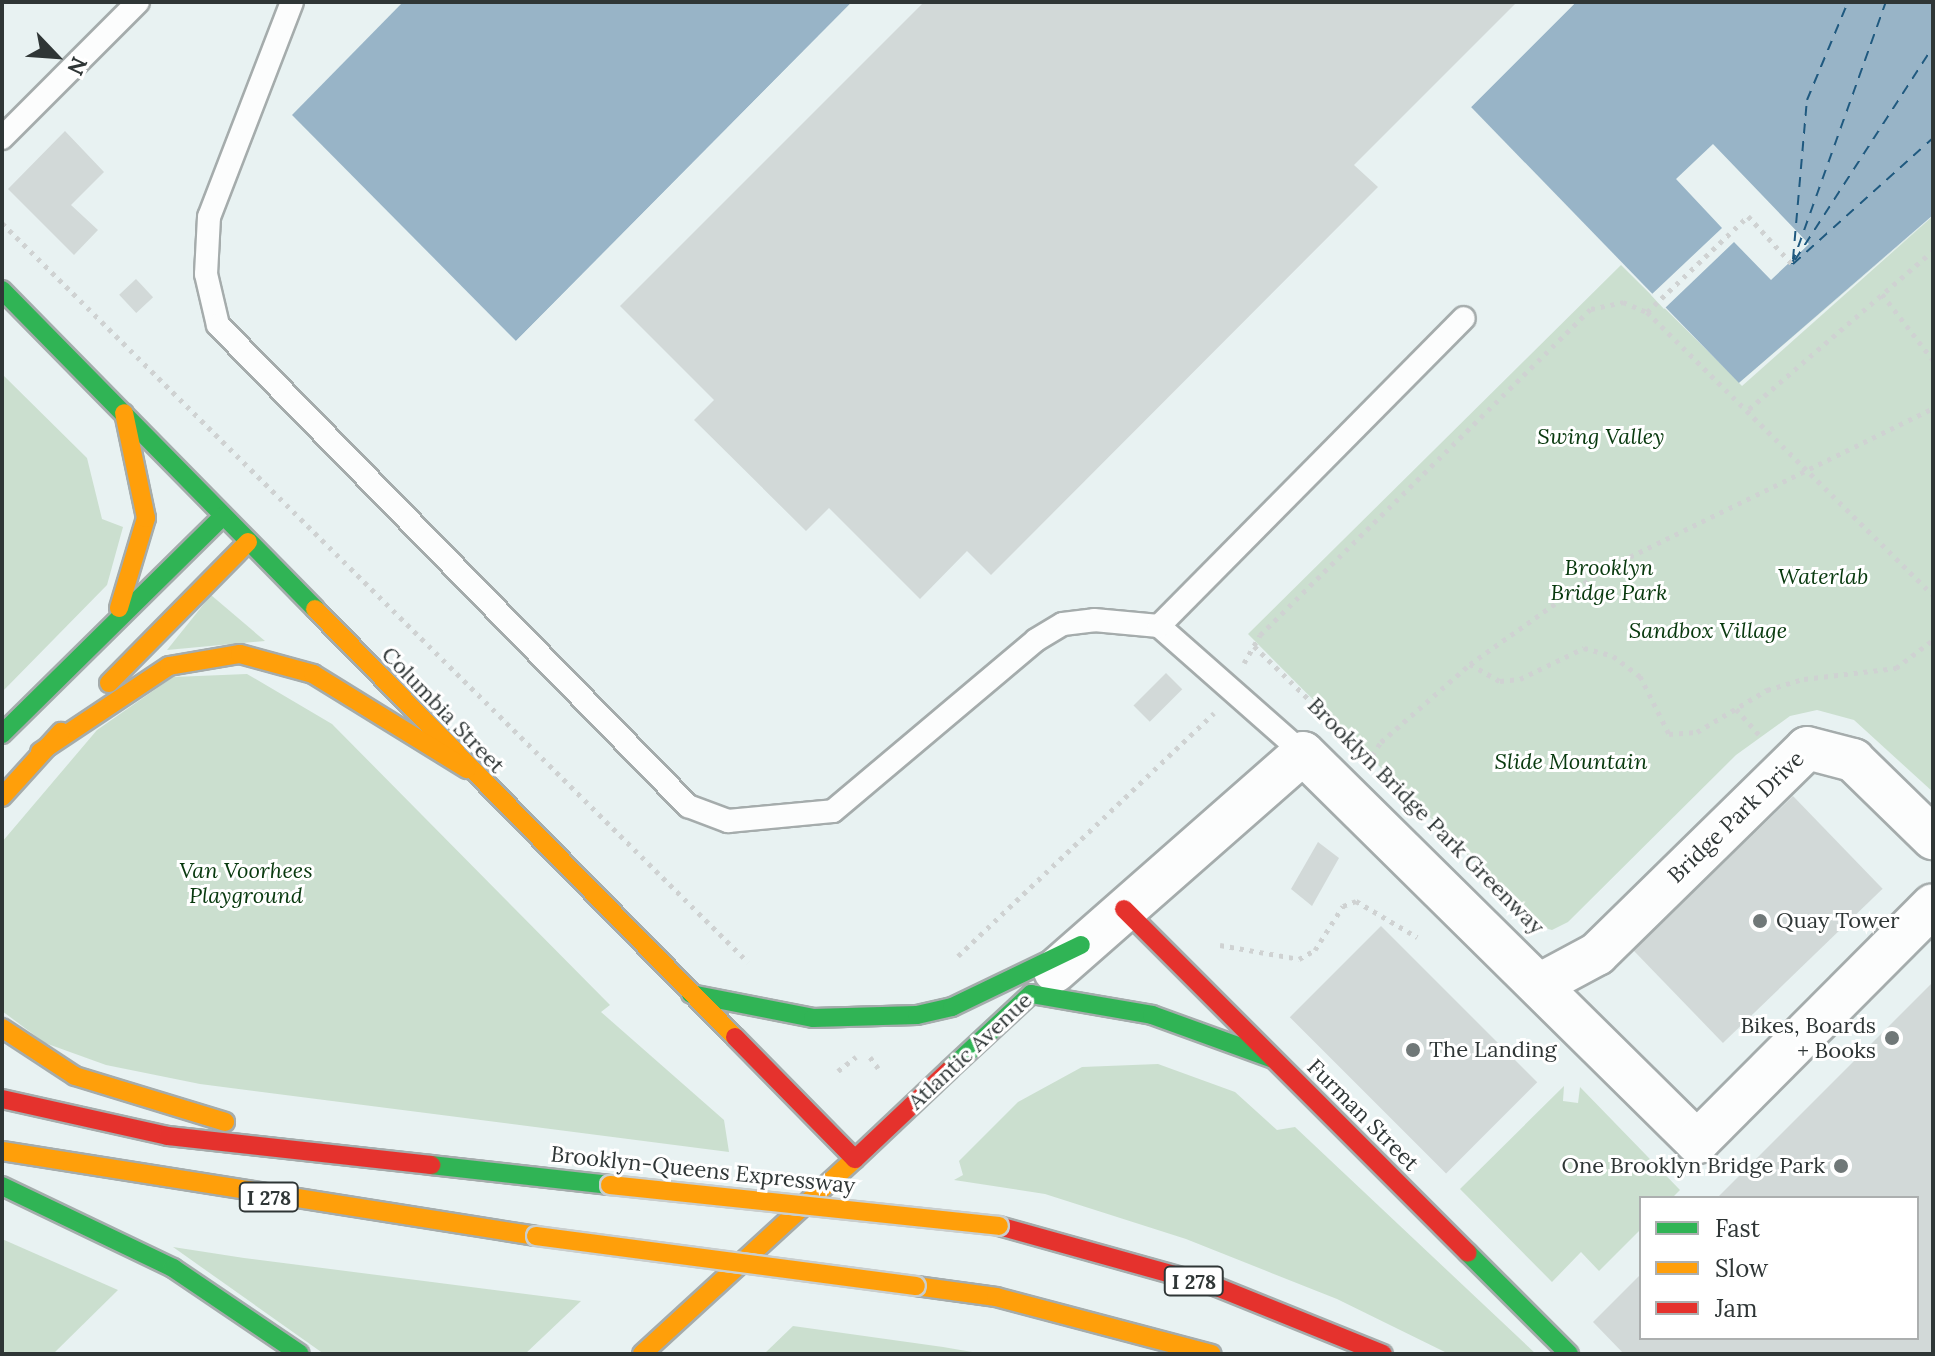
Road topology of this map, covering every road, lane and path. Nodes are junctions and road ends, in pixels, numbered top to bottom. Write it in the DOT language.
graph roads {
  1 [pos="138,2"];
  2 [pos="292,2"];
  3 [pos="2,138"];
  4 [pos="1933,251"];
  5 [pos="1792,264"];
  6 [pos="2,290"];
  7 [pos="1882,294"];
  8 [pos="1647,312"];
  9 [pos="1464,318"];
  10 [pos="1933,360"];
  11 [pos="1933,408"];
  12 [pos="1749,409"];
  13 [pos="124,413"];
  14 [pos="1808,466"];
  15 [pos="223,516"];
  16 [pos="248,542"];
  17 [pos="1933,595"];
  18 [pos="1159,626"];
  19 [pos="109,628"];
  20 [pos="1933,640"];
  21 [pos="1470,664"];
  22 [pos="1736,709"];
  23 [pos="1339,729"];
  24 [pos="2,734"];
  25 [pos="1772,734"];
  26 [pos="1764,741"];
  27 [pos="1360,749"];
  28 [pos="40,752"];
  29 [pos="1753,752"];
  30 [pos="1303,753"];
  31 [pos="1370,759"];
  32 [pos="467,769"];
  33 [pos="1382,771"];
  34 [pos="2,797"];
  35 [pos="1933,838"];
  36 [pos="1933,905"];
  37 [pos="1124,909"];
  38 [pos="1417,937"];
  39 [pos="1081,945"];
  40 [pos="1220,945"];
  41 [pos="1541,984"];
  42 [pos="691,994"];
  43 [pos="1031,994"];
  44 [pos="2,1028"];
  45 [pos="1271,1058"];
  46 [pos="2,1099"];
  47 [pos="312,1147"];
  48 [pos="2,1151"];
  49 [pos="855,1159"];
  50 [pos="2,1186"];
  51 [pos="246,1319"];
  52 [pos="281,1354"];
  53 [pos="300,1354"];
  54 [pos="642,1354"];
  55 [pos="1212,1354"];
  56 [pos="1383,1354"];
  57 [pos="1569,1354"];
  1 -- 3 [label="lane"];
  2 -- 18 [label="lane"];
  4 -- 7 [label="path"];
  5 -- 8 [label="path"];
  6 -- 13 [label="main road, Columbia Street"];
  7 -- 10 [label="path"];
  7 -- 12 [label="path"];
  8 -- 12 [label="path"];
  8 -- 23 [label="path, Brooklyn Bridge Park Greenway"];
  9 -- 18 [label="lane"];
  11 -- 14 [label="path"];
  12 -- 14 [label="path"];
  13 -- 15 [label="main road, Columbia Street"];
  13 -- 19 [label="main road"];
  14 -- 17 [label="path"];
  14 -- 21 [label="path"];
  15 -- 16 [label="main road, Columbia Street"];
  15 -- 19 [label="main road"];
  16 -- 28 [label="main road"];
  16 -- 32 [label="main road, Columbia Street"];
  18 -- 30 [label="lane"];
  19 -- 24 [label="main road"];
  20 -- 22 [label="path"];
  21 -- 22 [label="path"];
  21 -- 31 [label="path"];
  22 -- 26 [label="path"];
  25 -- 26 [label="path"];
  26 -- 29 [label="path"];
  27 -- 31 [label="path, Brooklyn Bridge Park Greenway"];
  28 -- 32 [label="main road"];
  28 -- 34 [label="main road"];
  30 -- 37 [label="street, Atlantic Avenue"];
  30 -- 41 [label="street"];
  31 -- 33 [label="path, Brooklyn Bridge Park Greenway"];
  32 -- 42 [label="main road, Columbia Street"];
  35 -- 41 [label="street, Bridge Park Drive"];
  36 -- 41 [label="street"];
  37 -- 39 [label="street, Atlantic Avenue"];
  37 -- 45 [label="main road, Furman Street"];
  38 -- 40 [label="path"];
  39 -- 42 [label="main road"];
  39 -- 43 [label="street, Atlantic Avenue"];
  42 -- 49 [label="main road, Columbia Street"];
  43 -- 45 [label="main road"];
  43 -- 49 [label="main road, Atlantic Avenue"];
  44 -- 47 [label="main road"];
  45 -- 57 [label="main road, Furman Street"];
  46 -- 47 [label="main road, Brooklyn-Queens Expressway / I 278"];
  47 -- 56 [label="main road, Brooklyn-Queens Expressway / I 278, bridge"];
  48 -- 55 [label="main road, I 278, bridge"];
  49 -- 54 [label="main road, Atlantic Avenue"];
  50 -- 51 [label="main road"];
  51 -- 52 [label="main road"];
  51 -- 53 [label="main road"];
}
